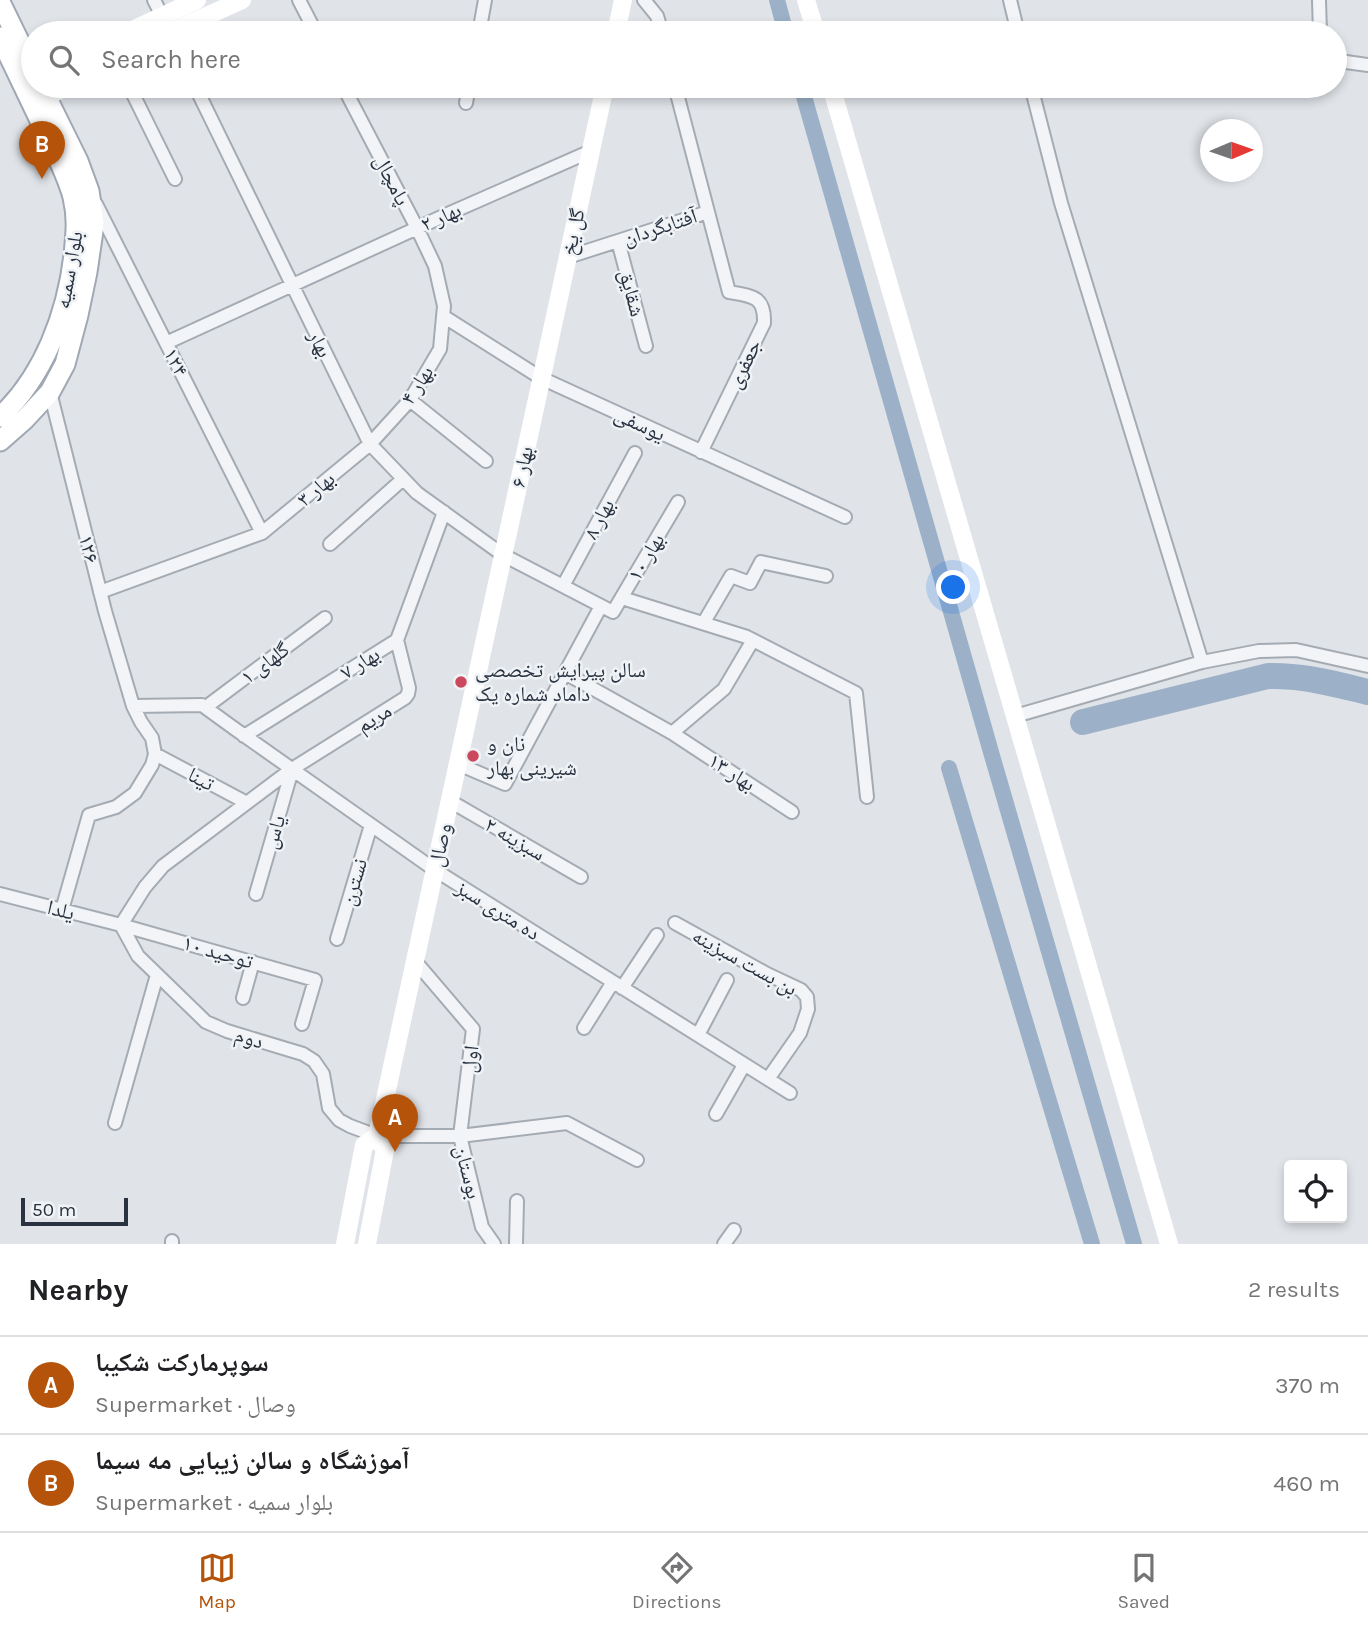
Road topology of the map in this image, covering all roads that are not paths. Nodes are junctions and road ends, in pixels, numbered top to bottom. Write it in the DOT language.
graph roads {
  1 [pos="197,0"];
  2 [pos="242,0"];
  3 [pos="299,0"];
  4 [pos="485,0"];
  5 [pos="624,0"];
  6 [pos="644,0"];
  7 [pos="806,0"];
  8 [pos="1010,0"];
  9 [pos="1319,0"];
  10 [pos="0,2"];
  11 [pos="158,8"];
  12 [pos="141,21"];
  13 [pos="196,21"];
  14 [pos="310,21"];
  15 [pos="481,21"];
  16 [pos="619,21"];
  17 [pos="658,21"];
  18 [pos="812,21"];
  19 [pos="1015,21"];
  20 [pos="1320,21"];
  21 [pos="0,37"];
  22 [pos="21,52"];
  23 [pos="1347,62"];
  24 [pos="1368,65"];
  25 [pos="21,66"];
  26 [pos="39,98"];
  27 [pos="42,98"];
  28 [pos="135,98"];
  29 [pos="201,98"];
  30 [pos="349,98"];
  31 [pos="467,98"];
  32 [pos="602,98"];
  33 [pos="678,98"];
  34 [pos="835,98"];
  35 [pos="1034,98"];
  36 [pos="466,103"];
  37 [pos="591,150"];
  38 [pos="175,179"];
  39 [pos="89,191"];
  40 [pos="708,212"];
  41 [pos="417,228"];
  42 [pos="618,241"];
  43 [pos="568,257"];
  44 [pos="291,286"];
  45 [pos="443,316"];
  46 [pos="166,343"];
  47 [pos="646,346"];
  48 [pos="541,378"];
  49 [pos="50,391"];
  50 [pos="410,401"];
  51 [pos="0,417"];
  52 [pos="0,441"];
  53 [pos="370,444"];
  54 [pos="701,452"];
  55 [pos="635,453"];
  56 [pos="486,461"];
  57 [pos="403,479"];
  58 [pos="678,502"];
  59 [pos="444,512"];
  60 [pos="845,517"];
  61 [pos="262,533"];
  62 [pos="330,544"];
  63 [pos="503,555"];
  64 [pos="825,576"];
  65 [pos="563,586"];
  66 [pos="100,592"];
  67 [pos="622,598"];
  68 [pos="607,609"];
  69 [pos="325,618"];
  70 [pos="704,622"];
  71 [pos="397,640"];
  72 [pos="753,640"];
  73 [pos="1202,662"];
  74 [pos="1368,666"];
  75 [pos="565,673"];
  76 [pos="133,706"];
  77 [pos="206,707"];
  78 [pos="1015,716"];
  79 [pos="672,733"];
  80 [pos="244,736"];
  81 [pos="155,754"];
  82 [pos="458,764"];
  83 [pos="292,769"];
  84 [pos="867,797"];
  85 [pos="450,801"];
  86 [pos="247,803"];
  87 [pos="792,811"];
  88 [pos="371,825"];
  89 [pos="435,870"];
  90 [pos="581,877"];
  91 [pos="256,894"];
  92 [pos="0,896"];
  93 [pos="62,911"];
  94 [pos="675,923"];
  95 [pos="121,925"];
  96 [pos="657,935"];
  97 [pos="337,939"];
  98 [pos="415,961"];
  99 [pos="253,962"];
  100 [pos="157,975"];
  101 [pos="727,980"];
  102 [pos="617,985"];
  103 [pos="243,998"];
  104 [pos="302,1024"];
  105 [pos="583,1028"];
  106 [pos="698,1035"];
  107 [pos="744,1065"];
  108 [pos="768,1079"];
  109 [pos="790,1093"];
  110 [pos="716,1114"];
  111 [pos="114,1123"];
  112 [pos="377,1136"];
  113 [pos="460,1136"];
  114 [pos="637,1160"];
  115 [pos="517,1201"];
  116 [pos="734,1230"];
  117 [pos="345,1244"];
  118 [pos="367,1244"];
  119 [pos="494,1244"];
  120 [pos="516,1244"];
  121 [pos="724,1244"];
  122 [pos="1169,1244"];
  1 -- 11 [label="main road"];
  2 -- 13 [label="main road"];
  3 -- 14 [label="street"];
  4 -- 15 [label="street"];
  5 -- 16 [label="main road"];
  6 -- 17 [label="street"];
  7 -- 18 [label="main road"];
  8 -- 19 [label="street"];
  9 -- 20 [label="street"];
  10 -- 22 [label="main road, بلوار سمیه"];
  11 -- 12 [label="main road"];
  21 -- 25 [label="main road, بلوار سمیه"];
  23 -- 24 [label="street"];
  26 -- 51 [label="main road, بلوار سمیه"];
  27 -- 39 [label="main road, بلوار سمیه"];
  28 -- 38 [label="street"];
  29 -- 44 [label="street, بهار"];
  30 -- 41 [label="street, پامچال"];
  31 -- 36 [label="street"];
  32 -- 37 [label="main road, گل یخ"];
  33 -- 40 [label="street, آفتابگردان"];
  34 -- 78 [label="main road"];
  35 -- 73 [label="street"];
  37 -- 41 [label="street, بهار ۲"];
  37 -- 43 [label="main road, گل یخ"];
  39 -- 46 [label="street, ۱۲۴"];
  39 -- 49 [label="main road, بلوار سمیه"];
  40 -- 42 [label="street, آفتابگردان"];
  40 -- 54 [label="street, جعفری"];
  41 -- 44 [label="street, بهار ۲"];
  41 -- 45 [label="street, پامچال"];
  42 -- 43 [label="street, آفتابگردان"];
  42 -- 47 [label="street, شقایق"];
  43 -- 48 [label="main road, گل یخ"];
  44 -- 46 [label="street, بهار ۲"];
  44 -- 53 [label="street, بهار"];
  45 -- 48 [label="street, یوسفی"];
  45 -- 50 [label="street, بهار ۴"];
  46 -- 61 [label="street, ۱۲۴"];
  48 -- 54 [label="street, یوسفی"];
  48 -- 63 [label="main road, بهار ۶"];
  49 -- 52 [label="main road, بلوار سمیه"];
  49 -- 66 [label="street, ۱۲۶"];
  50 -- 53 [label="street, بهار ۴"];
  50 -- 56 [label="street"];
  53 -- 57 [label="street, بهار"];
  53 -- 61 [label="street, بهار ۳"];
  54 -- 60 [label="street, یوسفی"];
  55 -- 65 [label="street, بهار ۸"];
  57 -- 59 [label="street, بهار"];
  57 -- 62 [label="street"];
  58 -- 67 [label="street, بهار ۱۰"];
  59 -- 63 [label="street, بهار"];
  59 -- 71 [label="street, بهار ۷"];
  61 -- 66 [label="street, بهار ۳"];
  63 -- 65 [label="street, بهار"];
  63 -- 82 [label="main road, وصال"];
  64 -- 70 [label="street"];
  65 -- 68 [label="street, بهار"];
  66 -- 76 [label="street, ۱۲۶"];
  67 -- 68 [label="street, بهار ۱۰"];
  67 -- 70 [label="street"];
  68 -- 75 [label="street, بهار ۱۰"];
  69 -- 77 [label="street, گلهای ۱"];
  70 -- 72 [label="street"];
  71 -- 80 [label="street, بهار ۷"];
  71 -- 83 [label="street, مریم"];
  72 -- 79 [label="street"];
  72 -- 84 [label="street"];
  73 -- 74 [label="street"];
  73 -- 78 [label="street"];
  75 -- 79 [label="street, بهار ۱۳"];
  75 -- 82 [label="street, بهار ۱۰"];
  76 -- 77 [label="street"];
  76 -- 81 [label="street, ۱۲۶"];
  77 -- 80 [label="street, ده متری سبز"];
  78 -- 122 [label="main road"];
  79 -- 87 [label="street, بهار ۱۳"];
  80 -- 83 [label="street, ده متری سبز"];
  81 -- 86 [label="street, تینا"];
  81 -- 93 [label="street"];
  82 -- 85 [label="main road, وصال"];
  83 -- 86 [label="street, مریم"];
  83 -- 88 [label="street, ده متری سبز"];
  83 -- 91 [label="street, یاس"];
  85 -- 89 [label="main road, وصال"];
  85 -- 90 [label="street, سبزینه ۲"];
  86 -- 95 [label="street, مریم"];
  88 -- 89 [label="street, ده متری سبز"];
  88 -- 97 [label="street, نسترن"];
  89 -- 98 [label="main road, وصال"];
  89 -- 102 [label="street, ده متری سبز"];
  92 -- 93 [label="street, یلدا"];
  93 -- 95 [label="street, یلدا"];
  94 -- 108 [label="street, بن بست سبزینه"];
  95 -- 99 [label="street, توحید ۱۰"];
  95 -- 100 [label="street, دوم"];
  96 -- 102 [label="street"];
  98 -- 112 [label="main road, وصال"];
  98 -- 113 [label="street, اول"];
  99 -- 103 [label="street"];
  99 -- 104 [label="street, توحید ۱۰"];
  100 -- 111 [label="street"];
  100 -- 112 [label="street, دوم"];
  101 -- 106 [label="street"];
  102 -- 105 [label="street"];
  102 -- 106 [label="street, ده متری سبز"];
  106 -- 107 [label="street, ده متری سبز"];
  107 -- 108 [label="street, ده متری سبز"];
  107 -- 110 [label="street"];
  108 -- 109 [label="street, ده متری سبز"];
  112 -- 113 [label="street, بوستان"];
  112 -- 117 [label="main road, وصال"];
  112 -- 118 [label="main road, وصال"];
  113 -- 114 [label="street"];
  113 -- 119 [label="street, بوستان"];
  115 -- 120 [label="street"];
  116 -- 121 [label="street"];
}
